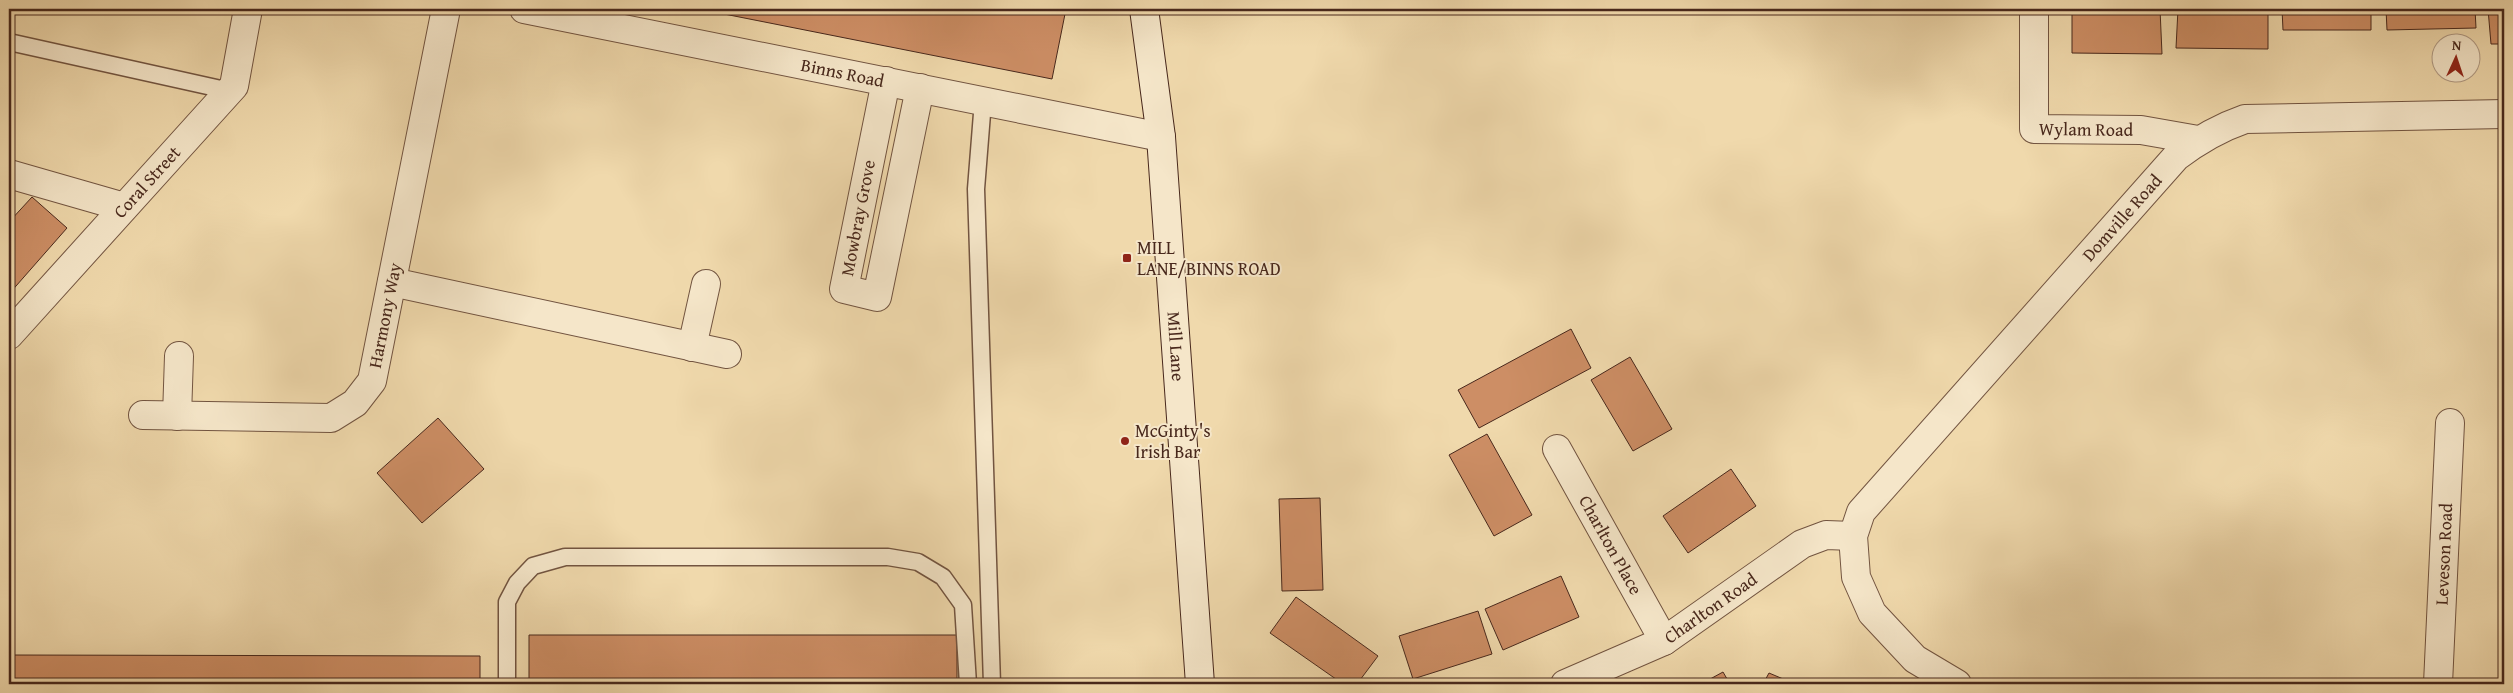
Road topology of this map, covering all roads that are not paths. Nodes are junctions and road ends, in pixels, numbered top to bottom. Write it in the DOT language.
graph roads {
  1 [pos="248,9"];
  2 [pos="446,9"];
  3 [pos="524,9"];
  4 [pos="1144,9"];
  5 [pos="2034,9"];
  6 [pos="9,42"];
  7 [pos="886,81"];
  8 [pos="920,88"];
  9 [pos="230,91"];
  10 [pos="983,101"];
  11 [pos="2504,114"];
  12 [pos="1162,137"];
  13 [pos="2198,140"];
  14 [pos="9,174"];
  15 [pos="124,207"];
  16 [pos="392,282"];
  17 [pos="706,284"];
  18 [pos="9,336"];
  19 [pos="692,347"];
  20 [pos="727,354"];
  21 [pos="178,356"];
  22 [pos="142,415"];
  23 [pos="177,416"];
  24 [pos="2450,423"];
  25 [pos="1557,449"];
  26 [pos="1853,536"];
  27 [pos="1664,641"];
  28 [pos="506,684"];
  29 [pos="968,684"];
  30 [pos="992,684"];
  31 [pos="1200,684"];
  32 [pos="1565,684"];
  33 [pos="1958,684"];
  34 [pos="2438,684"];
  1 -- 9 [label="street, Coral Street"];
  2 -- 16 [label="street, Harmony Way"];
  3 -- 7 [label="street, Binns Road"];
  4 -- 12 [label="street, Mill Lane"];
  5 -- 13 [label="street, Wylam Road"];
  6 -- 9 [label="lane"];
  7 -- 8 [label="street, Binns Road"];
  7 -- 8 [label="street, Mowbray Grove"];
  8 -- 10 [label="street, Binns Road"];
  9 -- 15 [label="street, Coral Street"];
  10 -- 12 [label="street, Binns Road"];
  10 -- 30 [label="lane"];
  11 -- 13 [label="street, Domville Road"];
  12 -- 31 [label="street, Mill Lane"];
  13 -- 26 [label="street, Domville Road"];
  14 -- 15 [label="street"];
  15 -- 18 [label="street, Coral Street"];
  16 -- 19 [label="street"];
  16 -- 23 [label="street, Harmony Way"];
  17 -- 19 [label="street"];
  19 -- 20 [label="street"];
  21 -- 23 [label="street"];
  22 -- 23 [label="street, Harmony Way"];
  24 -- 34 [label="street, Leveson Road"];
  25 -- 27 [label="street, Charlton Place"];
  26 -- 27 [label="street, Charlton Road"];
  26 -- 33 [label="street"];
  27 -- 32 [label="street, Charlton Road"];
  28 -- 29 [label="lane"];
}
